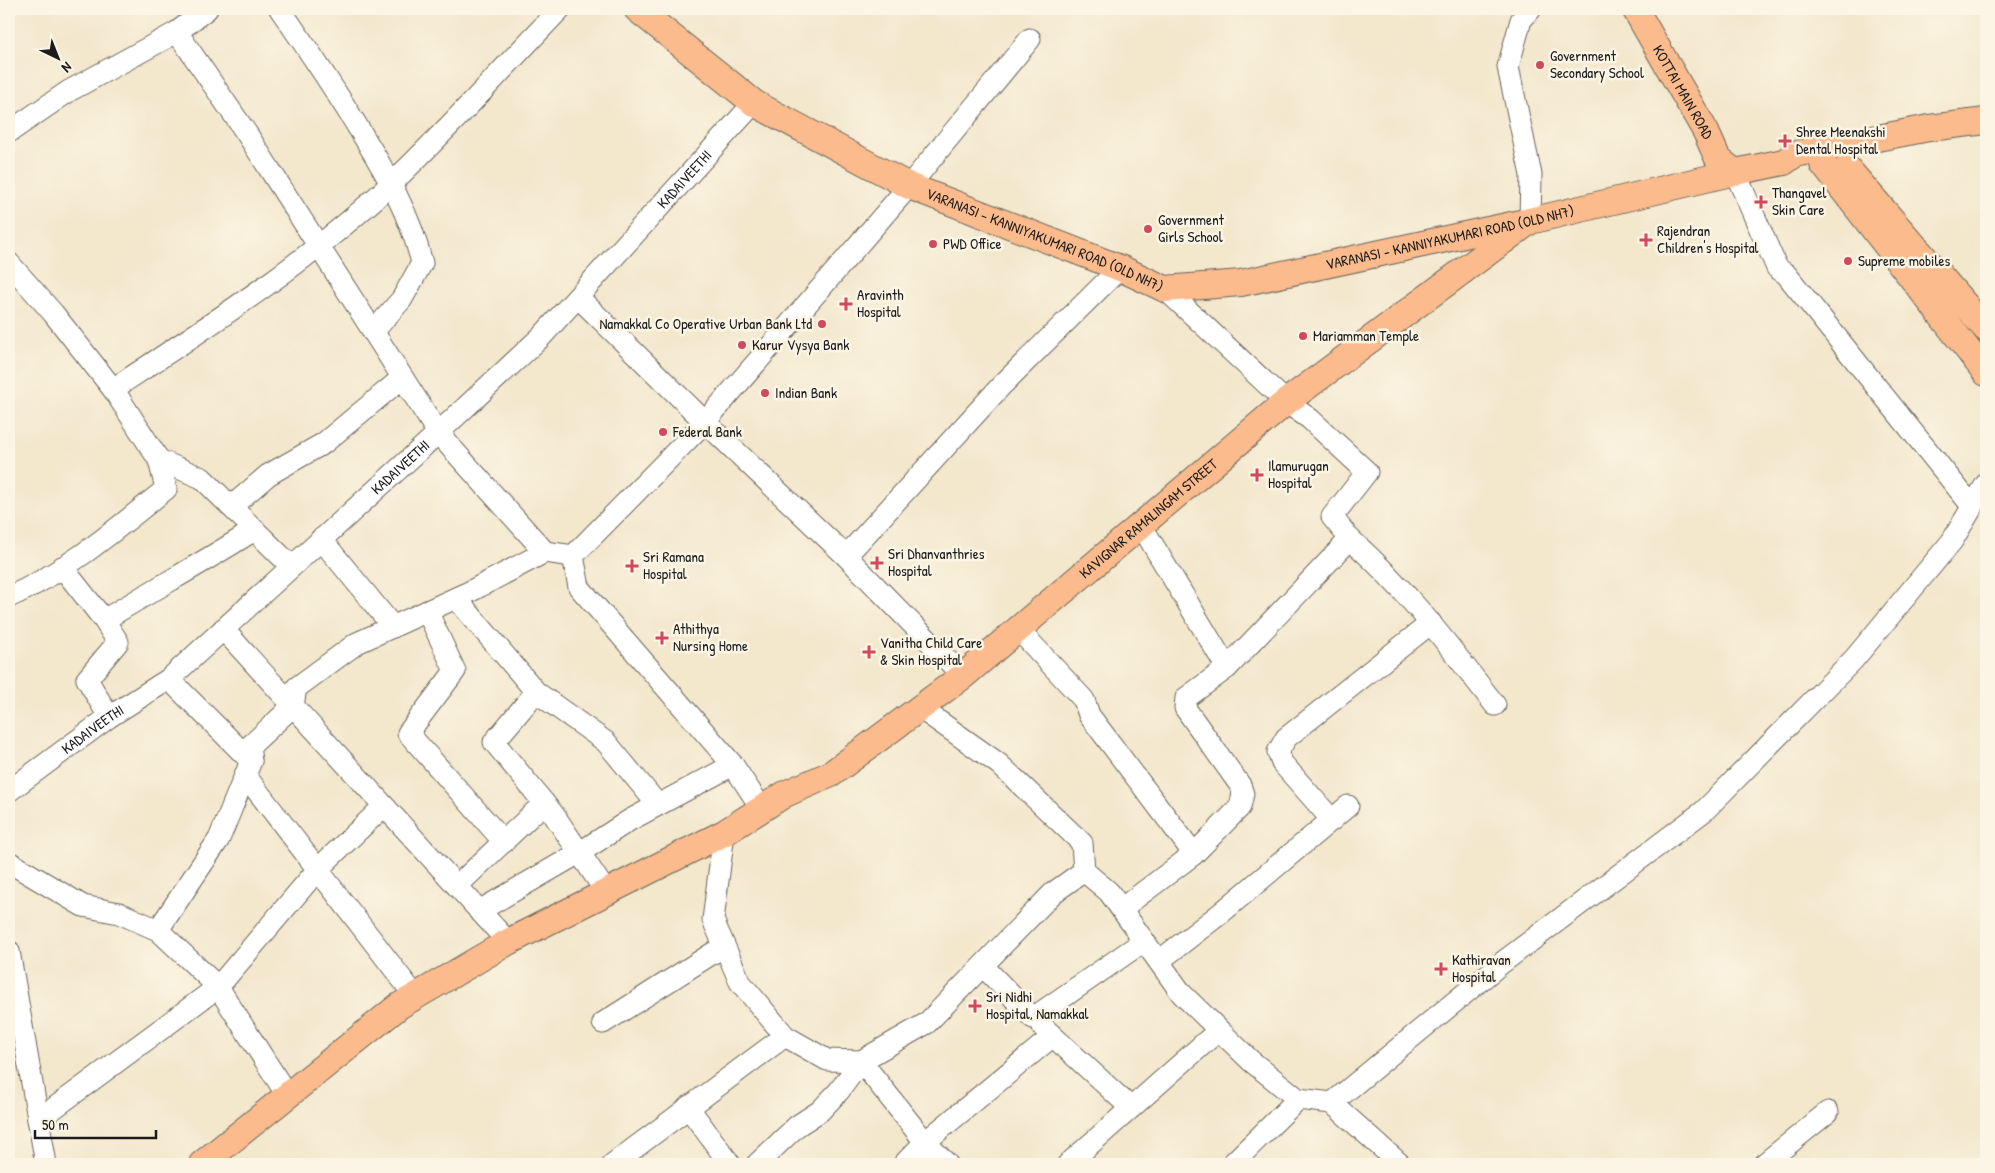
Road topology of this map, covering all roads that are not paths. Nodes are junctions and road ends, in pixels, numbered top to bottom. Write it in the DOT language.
graph roads {
  1 [pos="207,9"];
  2 [pos="280,9"];
  3 [pos="560,9"];
  4 [pos="636,9"];
  5 [pos="1531,9"];
  6 [pos="1635,9"];
  7 [pos="177,32"];
  8 [pos="1030,39"];
  9 [pos="754,103"];
  10 [pos="1986,122"];
  11 [pos="9,132"];
  12 [pos="1986,139"];
  13 [pos="1829,155"];
  14 [pos="1735,172"];
  15 [pos="392,183"];
  16 [pos="909,186"];
  17 [pos="1530,221"];
  18 [pos="318,246"];
  19 [pos="9,263"];
  20 [pos="1120,268"];
  21 [pos="1165,289"];
  22 [pos="578,297"];
  23 [pos="1986,329"];
  24 [pos="373,332"];
  25 [pos="1986,373"];
  26 [pos="402,378"];
  27 [pos="113,389"];
  28 [pos="1286,402"];
  29 [pos="705,422"];
  30 [pos="438,433"];
  31 [pos="159,460"];
  32 [pos="1986,484"];
  33 [pos="1972,506"];
  34 [pos="232,508"];
  35 [pos="1140,525"];
  36 [pos="254,530"];
  37 [pos="321,539"];
  38 [pos="1350,539"];
  39 [pos="545,552"];
  40 [pos="573,556"];
  41 [pos="846,556"];
  42 [pos="291,566"];
  43 [pos="62,567"];
  44 [pos="9,597"];
  45 [pos="456,598"];
  46 [pos="427,611"];
  47 [pos="104,620"];
  48 [pos="1432,623"];
  49 [pos="394,627"];
  50 [pos="223,629"];
  51 [pos="1018,629"];
  52 [pos="1227,668"];
  53 [pos="963,676"];
  54 [pos="169,679"];
  55 [pos="536,692"];
  56 [pos="1494,704"];
  57 [pos="292,706"];
  58 [pos="920,708"];
  59 [pos="109,717"];
  60 [pos="733,765"];
  61 [pos="248,768"];
  62 [pos="9,791"];
  63 [pos="544,803"];
  64 [pos="658,805"];
  65 [pos="384,806"];
  66 [pos="762,808"];
  67 [pos="724,833"];
  68 [pos="504,842"];
  69 [pos="580,853"];
  70 [pos="1194,854"];
  71 [pos="9,862"];
  72 [pos="319,868"];
  73 [pos="1084,871"];
  74 [pos="457,886"];
  75 [pos="606,892"];
  76 [pos="1121,909"];
  77 [pos="479,911"];
  78 [pos="158,930"];
  79 [pos="1144,941"];
  80 [pos="508,942"];
  81 [pos="724,946"];
  82 [pos="9,951"];
  83 [pos="1159,961"];
  84 [pos="983,966"];
  85 [pos="218,987"];
  86 [pos="415,996"];
  87 [pos="1034,1018"];
  88 [pos="603,1023"];
  89 [pos="1219,1030"];
  90 [pos="785,1036"];
  91 [pos="1053,1036"];
  92 [pos="861,1061"];
  93 [pos="287,1095"];
  94 [pos="1298,1099"];
  95 [pos="1332,1103"];
  96 [pos="688,1107"];
  97 [pos="1131,1108"];
  98 [pos="1828,1112"];
  99 [pos="38,1120"];
  100 [pos="925,1142"];
  101 [pos="46,1164"];
  102 [pos="202,1164"];
  103 [pos="613,1164"];
  104 [pos="730,1164"];
  105 [pos="757,1164"];
  106 [pos="904,1164"];
  107 [pos="947,1164"];
  108 [pos="1068,1164"];
  109 [pos="1232,1164"];
  110 [pos="1400,1164"];
  111 [pos="1764,1164"];
  1 -- 7 [label="street"];
  2 -- 15 [label="street"];
  3 -- 15 [label="street"];
  4 -- 9 [label="main road, VARANASI - KANNIYAKUMARI ROAD (OLD NH7)"];
  5 -- 17 [label="street"];
  6 -- 14 [label="main road, KOTTAI MAIN ROAD"];
  7 -- 11 [label="street"];
  7 -- 18 [label="street"];
  8 -- 16 [label="street"];
  9 -- 16 [label="main road, VARANASI - KANNIYAKUMARI ROAD (OLD NH7)"];
  9 -- 22 [label="street, KADAIVEETHI"];
  10 -- 13 [label="main road"];
  12 -- 13 [label="main road"];
  13 -- 14 [label="main road, VARANASI - KANNIYAKUMARI ROAD (OLD NH7)"];
  13 -- 23 [label="main road"];
  13 -- 25 [label="main road"];
  14 -- 17 [label="main road, VARANASI - KANNIYAKUMARI ROAD (OLD NH7)"];
  14 -- 33 [label="street"];
  15 -- 18 [label="street"];
  15 -- 24 [label="street"];
  16 -- 20 [label="main road, VARANASI - KANNIYAKUMARI ROAD (OLD NH7)"];
  16 -- 29 [label="street"];
  17 -- 21 [label="main road, VARANASI - KANNIYAKUMARI ROAD (OLD NH7)"];
  17 -- 28 [label="main road, KAVIGNAR RAMALINGAM STREET"];
  18 -- 24 [label="street"];
  18 -- 27 [label="street"];
  19 -- 27 [label="street"];
  20 -- 21 [label="main road, VARANASI - KANNIYAKUMARI ROAD (OLD NH7)"];
  20 -- 41 [label="street"];
  21 -- 28 [label="street"];
  22 -- 29 [label="street"];
  22 -- 30 [label="street, KADAIVEETHI"];
  24 -- 26 [label="street"];
  26 -- 30 [label="street"];
  26 -- 34 [label="street"];
  27 -- 31 [label="street"];
  28 -- 35 [label="main road, KAVIGNAR RAMALINGAM STREET"];
  28 -- 38 [label="street"];
  29 -- 40 [label="street"];
  29 -- 41 [label="street"];
  30 -- 37 [label="street, KADAIVEETHI"];
  30 -- 39 [label="street"];
  31 -- 34 [label="street"];
  31 -- 43 [label="street"];
  32 -- 33 [label="street"];
  33 -- 95 [label="street"];
  34 -- 36 [label="street"];
  35 -- 51 [label="main road, KAVIGNAR RAMALINGAM STREET"];
  35 -- 52 [label="street"];
  36 -- 42 [label="street"];
  36 -- 47 [label="street"];
  37 -- 42 [label="street, KADAIVEETHI"];
  37 -- 49 [label="street"];
  38 -- 48 [label="street"];
  38 -- 52 [label="street"];
  39 -- 40 [label="street"];
  39 -- 45 [label="street"];
  40 -- 60 [label="street"];
  41 -- 53 [label="street"];
  42 -- 50 [label="street, KADAIVEETHI"];
  43 -- 44 [label="street"];
  43 -- 47 [label="street"];
  45 -- 46 [label="street"];
  45 -- 55 [label="street"];
  46 -- 49 [label="street"];
  46 -- 68 [label="street"];
  47 -- 59 [label="street"];
  48 -- 56 [label="street"];
  48 -- 83 [label="street"];
  49 -- 57 [label="street"];
  50 -- 54 [label="street, KADAIVEETHI"];
  50 -- 57 [label="street"];
  51 -- 53 [label="main road, KAVIGNAR RAMALINGAM STREET"];
  51 -- 70 [label="street"];
  52 -- 70 [label="street"];
  53 -- 58 [label="main road, KAVIGNAR RAMALINGAM STREET"];
  54 -- 59 [label="street, KADAIVEETHI"];
  54 -- 61 [label="street"];
  55 -- 63 [label="street"];
  55 -- 64 [label="street"];
  57 -- 61 [label="street"];
  57 -- 65 [label="street"];
  58 -- 66 [label="main road, KAVIGNAR RAMALINGAM STREET"];
  58 -- 73 [label="street"];
  59 -- 62 [label="street, KADAIVEETHI"];
  60 -- 64 [label="street"];
  60 -- 66 [label="street"];
  61 -- 72 [label="street"];
  61 -- 78 [label="street"];
  63 -- 68 [label="street"];
  63 -- 69 [label="street"];
  64 -- 69 [label="street"];
  65 -- 72 [label="street"];
  65 -- 74 [label="street"];
  66 -- 67 [label="main road, KAVIGNAR RAMALINGAM STREET"];
  67 -- 75 [label="main road, KAVIGNAR RAMALINGAM STREET"];
  67 -- 81 [label="street"];
  68 -- 74 [label="street"];
  69 -- 75 [label="street"];
  69 -- 77 [label="street"];
  70 -- 76 [label="street"];
  71 -- 78 [label="street"];
  72 -- 85 [label="street"];
  72 -- 86 [label="street"];
  73 -- 76 [label="street"];
  73 -- 84 [label="street"];
  74 -- 77 [label="street"];
  75 -- 80 [label="main road, KAVIGNAR RAMALINGAM STREET"];
  76 -- 79 [label="street"];
  77 -- 80 [label="street"];
  78 -- 85 [label="street"];
  79 -- 83 [label="street"];
  79 -- 87 [label="street"];
  80 -- 86 [label="main road, KAVIGNAR RAMALINGAM STREET"];
  81 -- 88 [label="street"];
  81 -- 90 [label="street"];
  82 -- 99 [label="street"];
  83 -- 89 [label="street"];
  84 -- 87 [label="street"];
  84 -- 92 [label="street"];
  85 -- 93 [label="street"];
  85 -- 99 [label="street"];
  86 -- 93 [label="main road, KAVIGNAR RAMALINGAM STREET"];
  87 -- 91 [label="street"];
  89 -- 94 [label="street"];
  89 -- 97 [label="street"];
  90 -- 92 [label="street"];
  90 -- 96 [label="street"];
  91 -- 97 [label="street"];
  91 -- 100 [label="street"];
  92 -- 100 [label="street"];
  92 -- 105 [label="street"];
  93 -- 102 [label="main road, KAVIGNAR RAMALINGAM STREET"];
  94 -- 95 [label="street"];
  94 -- 109 [label="street"];
  95 -- 110 [label="street"];
  96 -- 103 [label="street"];
  96 -- 104 [label="street"];
  97 -- 108 [label="street"];
  98 -- 111 [label="street"];
  99 -- 101 [label="street"];
  100 -- 106 [label="street"];
  100 -- 107 [label="street"];
}
